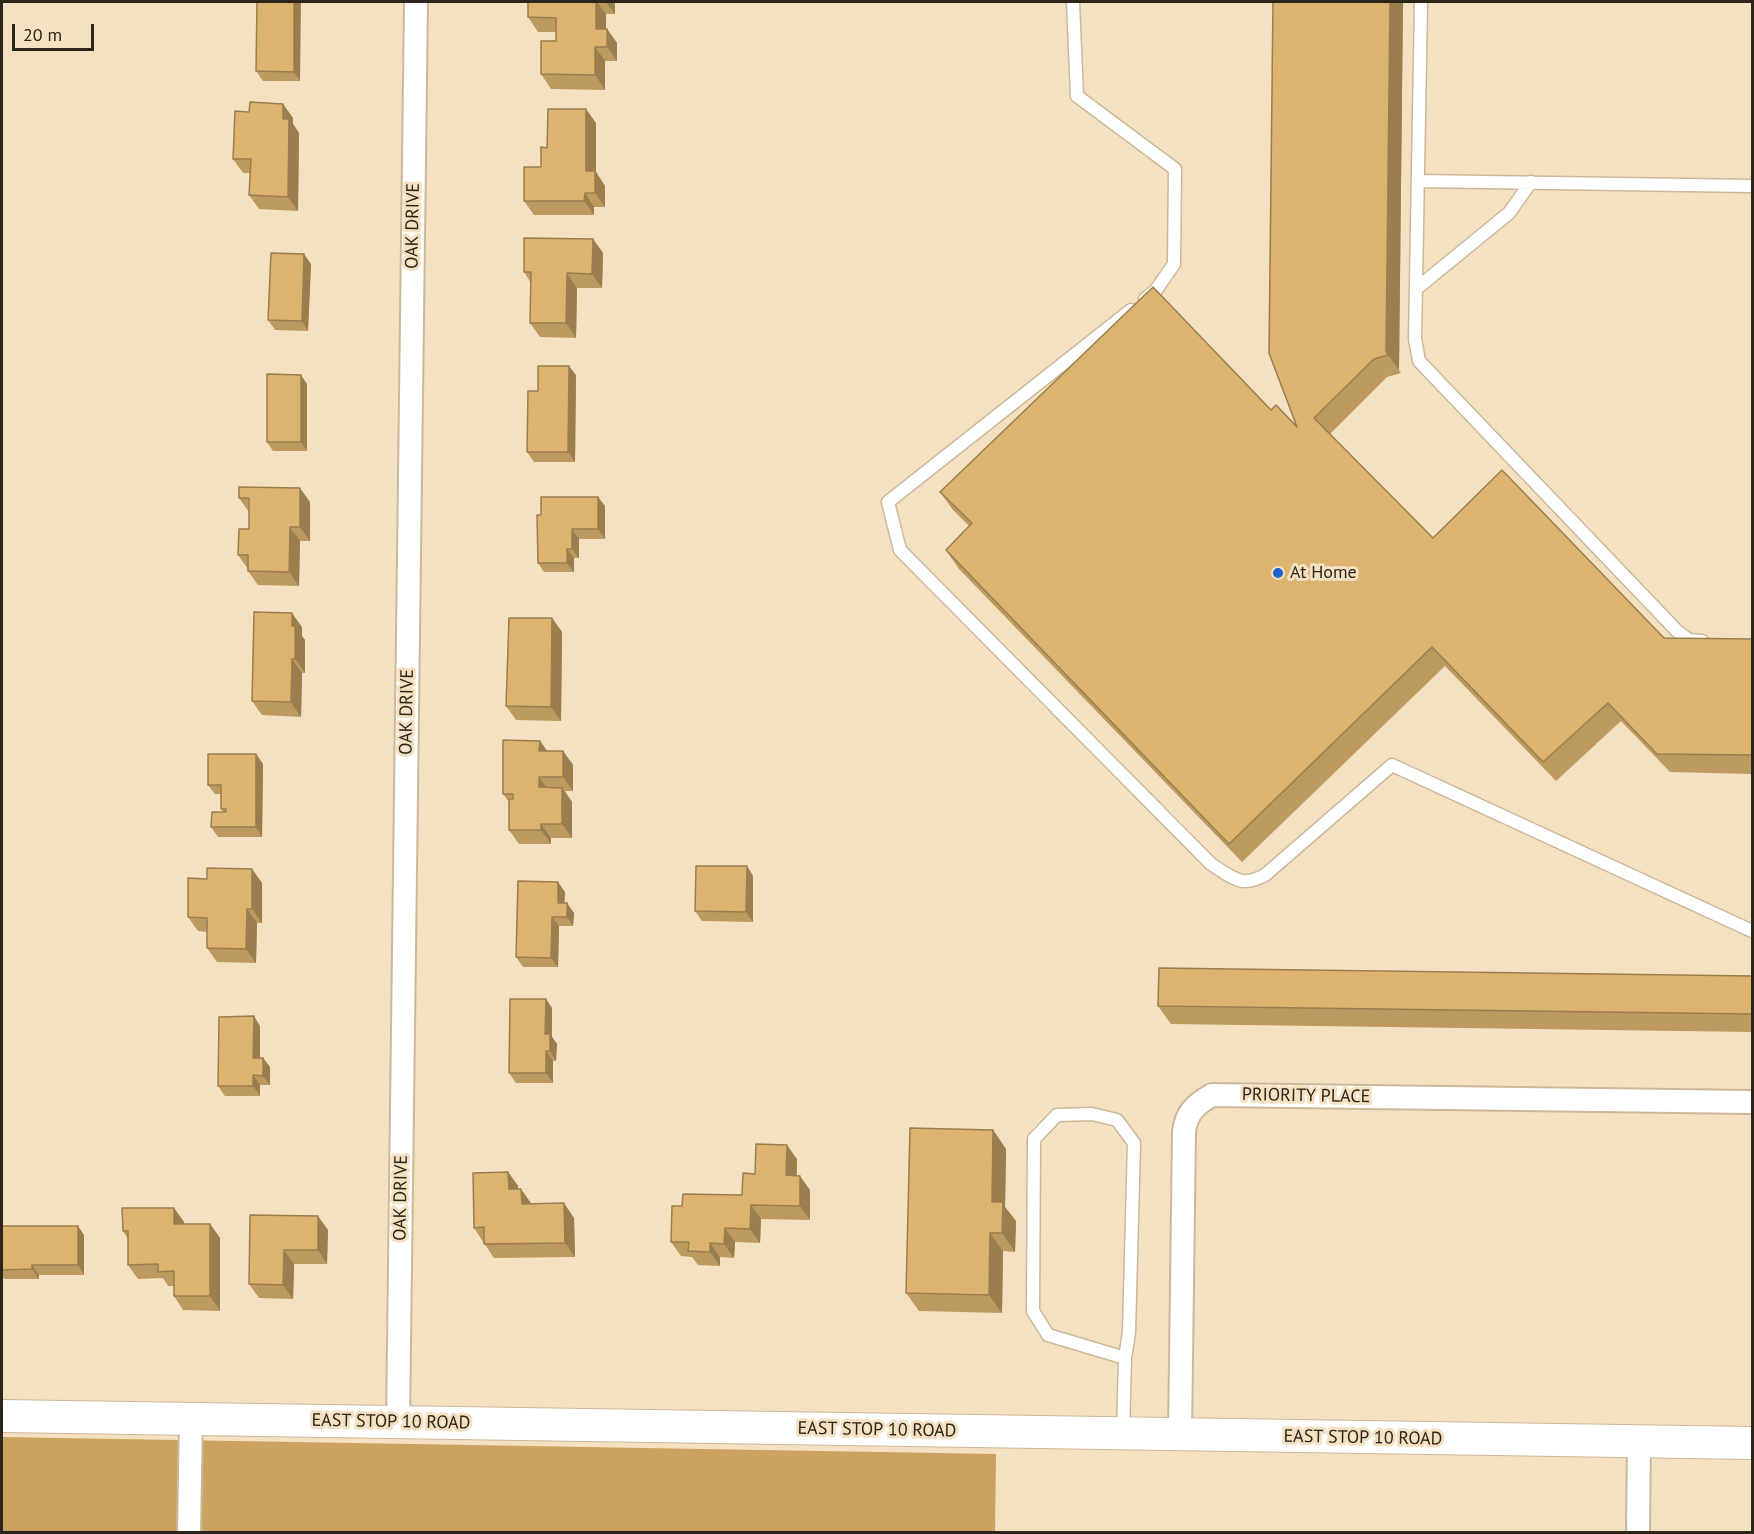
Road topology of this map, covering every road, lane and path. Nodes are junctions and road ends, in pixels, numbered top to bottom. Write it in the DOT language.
graph roads {
  1 [pos="416,2"];
  2 [pos="1073,2"];
  3 [pos="1422,2"];
  4 [pos="1418,181"];
  5 [pos="1531,182"];
  6 [pos="1752,186"];
  7 [pos="1416,289"];
  8 [pos="1720,642"];
  9 [pos="1752,931"];
  10 [pos="1752,1102"];
  11 [pos="1125,1358"];
  12 [pos="2,1416"];
  13 [pos="191,1419"];
  14 [pos="398,1422"];
  15 [pos="1123,1434"];
  16 [pos="1180,1435"];
  17 [pos="1639,1442"];
  18 [pos="1752,1443"];
  19 [pos="189,1533"];
  20 [pos="1638,1533"];
  1 -- 14 [label="street, OAK DRIVE"];
  2 -- 9 [label="lane"];
  3 -- 4 [label="lane"];
  4 -- 5 [label="lane"];
  4 -- 7 [label="lane"];
  5 -- 6 [label="lane"];
  5 -- 7 [label="lane"];
  7 -- 8 [label="lane"];
  10 -- 16 [label="street, PRIORITY PLACE"];
  11 -- 11 [label="lane"];
  11 -- 15 [label="lane"];
  12 -- 13 [label="street, EAST STOP 10 ROAD"];
  13 -- 14 [label="street, EAST STOP 10 ROAD"];
  13 -- 19 [label="street"];
  14 -- 15 [label="street, EAST STOP 10 ROAD"];
  15 -- 16 [label="street, EAST STOP 10 ROAD"];
  16 -- 17 [label="street, EAST STOP 10 ROAD"];
  17 -- 18 [label="street, EAST STOP 10 ROAD"];
  17 -- 20 [label="street"];
}
